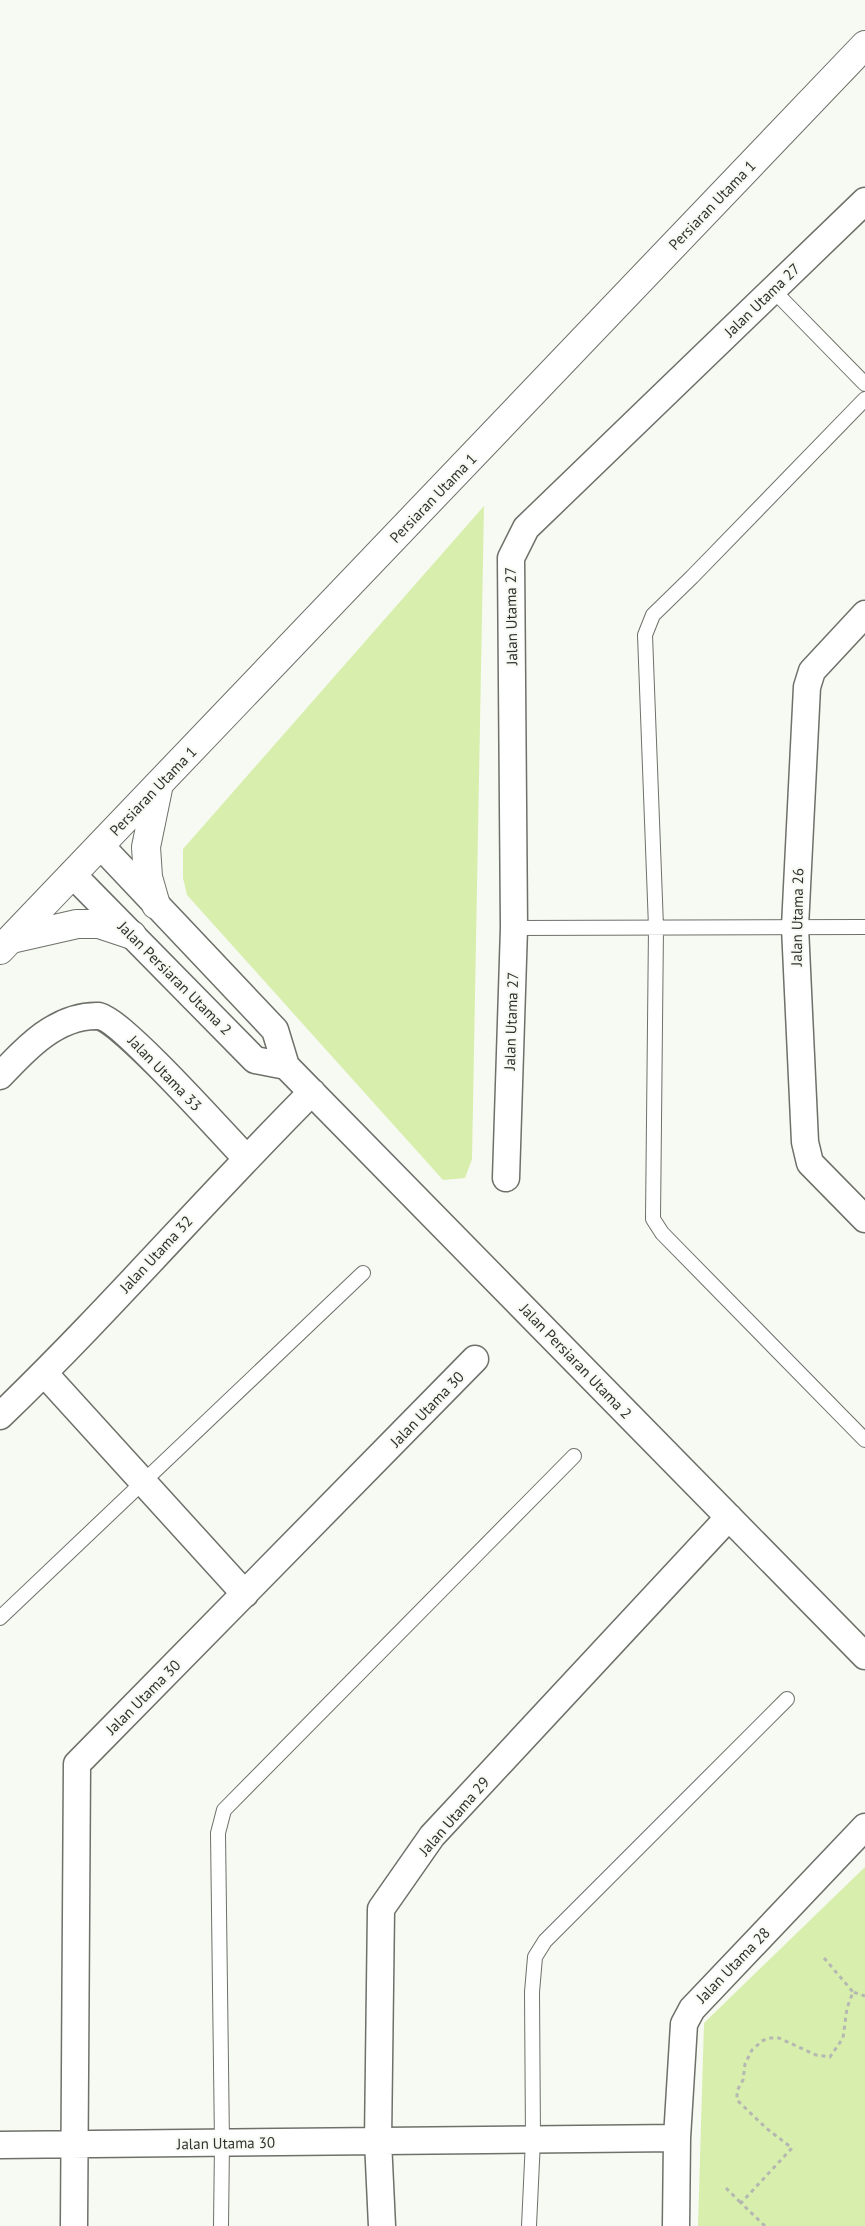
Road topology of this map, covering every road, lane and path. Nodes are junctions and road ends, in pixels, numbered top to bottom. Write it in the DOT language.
graph roads {
  1 [pos="865,46"];
  2 [pos="865,201"];
  3 [pos="773,290"];
  4 [pos="865,384"];
  5 [pos="865,399"];
  6 [pos="865,614"];
  7 [pos="160,784"];
  8 [pos="100,845"];
  9 [pos="72,874"];
  10 [pos="156,905"];
  11 [pos="656,927"];
  12 [pos="795,927"];
  13 [pos="514,928"];
  14 [pos="865,928"];
  15 [pos="132,935"];
  16 [pos="5,944"];
  17 [pos="286,1066"];
  18 [pos="0,1076"];
  19 [pos="312,1092"];
  20 [pos="246,1158"];
  21 [pos="506,1178"];
  22 [pos="865,1219"];
  23 [pos="363,1273"];
  24 [pos="475,1359"];
  25 [pos="44,1373"];
  26 [pos="0,1416"];
  27 [pos="865,1440"];
  28 [pos="574,1456"];
  29 [pos="144,1483"];
  30 [pos="729,1517"];
  31 [pos="245,1594"];
  32 [pos="0,1618"];
  33 [pos="865,1656"];
  34 [pos="787,1699"];
  35 [pos="865,1827"];
  36 [pos="824,1958"];
  37 [pos="853,1992"];
  38 [pos="865,1996"];
  39 [pos="677,2138"];
  40 [pos="533,2140"];
  41 [pos="378,2141"];
  42 [pos="222,2143"];
  43 [pos="0,2145"];
  44 [pos="74,2145"];
  45 [pos="726,2188"];
  46 [pos="741,2203"];
  47 [pos="74,2226"];
  48 [pos="221,2226"];
  49 [pos="382,2226"];
  50 [pos="529,2226"];
  51 [pos="676,2226"];
  52 [pos="765,2226"];
  1 -- 7 [label="street, Persiaran Utama 1"];
  2 -- 3 [label="street, Jalan Utama 27"];
  3 -- 4 [label="lane"];
  3 -- 13 [label="street, Jalan Utama 27"];
  5 -- 11 [label="lane"];
  6 -- 12 [label="street, Jalan Utama 26"];
  7 -- 8 [label="street, Persiaran Utama 1"];
  7 -- 10 [label="street"];
  8 -- 9 [label="street, Persiaran Utama 1"];
  8 -- 10 [label="street, Jalan Persiaran Utama 2"];
  9 -- 15 [label="street, Jalan Persiaran Utama 2"];
  9 -- 16 [label="street, Persiaran Utama 1"];
  10 -- 17 [label="street, Jalan Persiaran Utama 2"];
  11 -- 12 [label="lane"];
  11 -- 13 [label="lane"];
  11 -- 27 [label="lane"];
  12 -- 14 [label="lane"];
  12 -- 22 [label="street, Jalan Utama 26"];
  13 -- 21 [label="street, Jalan Utama 27"];
  15 -- 16 [label="street"];
  15 -- 17 [label="street, Jalan Persiaran Utama 2"];
  17 -- 19 [label="street, Jalan Persiaran Utama 2"];
  18 -- 20 [label="street, Jalan Utama 33"];
  19 -- 20 [label="street, Jalan Utama 32"];
  19 -- 30 [label="street, Jalan Persiaran Utama 2"];
  20 -- 25 [label="street, Jalan Utama 32"];
  23 -- 29 [label="lane"];
  24 -- 31 [label="street, Jalan Utama 30"];
  25 -- 26 [label="street, Jalan Utama 32"];
  25 -- 29 [label="street"];
  28 -- 42 [label="lane"];
  29 -- 31 [label="street"];
  29 -- 32 [label="lane"];
  30 -- 33 [label="street, Jalan Persiaran Utama 2"];
  30 -- 41 [label="street, Jalan Utama 29"];
  31 -- 44 [label="street, Jalan Utama 30"];
  34 -- 40 [label="lane"];
  35 -- 39 [label="street, Jalan Utama 28"];
  36 -- 37 [label="path"];
  37 -- 38 [label="path"];
  37 -- 46 [label="path"];
  39 -- 40 [label="street"];
  39 -- 51 [label="street, Jalan Utama 28"];
  40 -- 41 [label="street"];
  40 -- 50 [label="lane"];
  41 -- 42 [label="street, Jalan Utama 30"];
  41 -- 49 [label="street, Jalan Utama 29"];
  42 -- 44 [label="street, Jalan Utama 30"];
  42 -- 48 [label="lane"];
  43 -- 44 [label="street, Jalan Utama 30"];
  44 -- 47 [label="street, Jalan Utama 30"];
  45 -- 46 [label="path"];
  46 -- 52 [label="path"];
}
